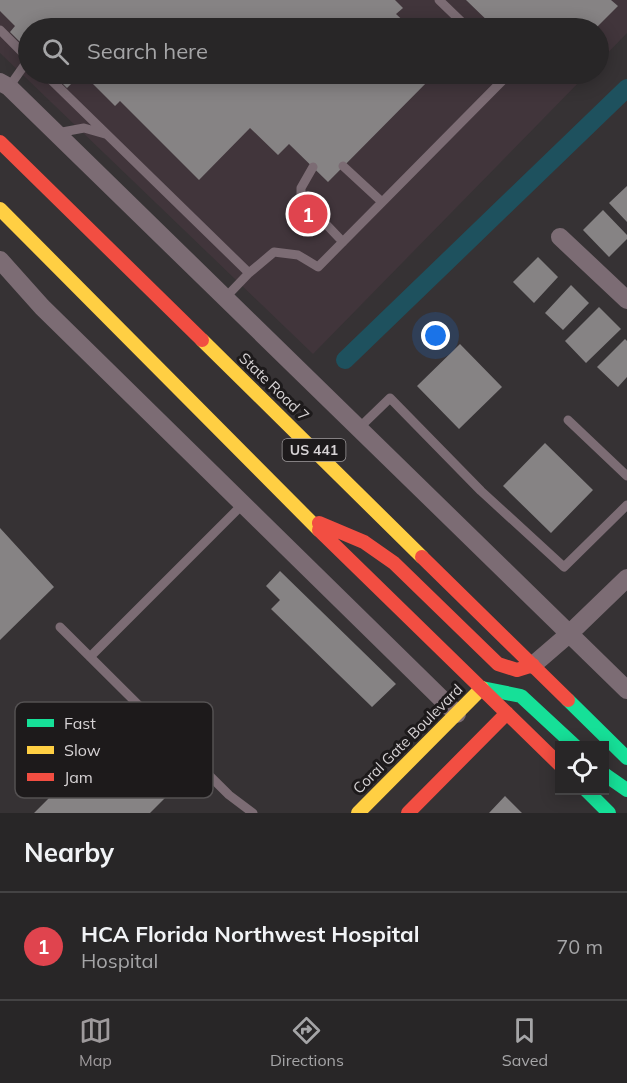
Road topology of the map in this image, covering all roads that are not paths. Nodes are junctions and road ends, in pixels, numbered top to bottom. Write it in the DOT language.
graph roads {
  1 [pos="439,0"];
  2 [pos="458,18"];
  3 [pos="0,30"];
  4 [pos="18,49"];
  5 [pos="18,70"];
  6 [pos="55,84"];
  7 [pos="499,84"];
  8 [pos="4,85"];
  9 [pos="56,133"];
  10 [pos="107,135"];
  11 [pos="0,142"];
  12 [pos="344,166"];
  13 [pos="313,167"];
  14 [pos="382,202"];
  15 [pos="0,209"];
  16 [pos="560,237"];
  17 [pos="343,242"];
  18 [pos="0,260"];
  19 [pos="249,273"];
  20 [pos="625,294"];
  21 [pos="225,298"];
  22 [pos="568,420"];
  23 [pos="358,429"];
  24 [pos="627,476"];
  25 [pos="243,504"];
  26 [pos="627,505"];
  27 [pos="306,518"];
  28 [pos="627,578"];
  29 [pos="60,627"];
  30 [pos="569,634"];
  31 [pos="90,657"];
  32 [pos="533,665"];
  33 [pos="482,688"];
  34 [pos="627,690"];
  35 [pos="135,702"];
  36 [pos="507,713"];
  37 [pos="457,714"];
  38 [pos="570,741"];
  39 [pos="627,758"];
  40 [pos="555,760"];
  41 [pos="609,777"];
  42 [pos="213,779"];
  43 [pos="627,790"];
  44 [pos="591,795"];
  45 [pos="253,813"];
  46 [pos="358,813"];
  47 [pos="408,813"];
  48 [pos="609,813"];
  1 -- 2 [label="lane"];
  3 -- 4 [label="lane"];
  5 -- 8 [label="lane"];
  6 -- 10 [label="lane"];
  7 -- 14 [label="lane"];
  8 -- 9 [label="street"];
  9 -- 10 [label="lane"];
  9 -- 21 [label="street"];
  10 -- 19 [label="lane"];
  11 -- 32 [label="main road, State Road 7 / US 441"];
  12 -- 14 [label="lane"];
  13 -- 17 [label="lane"];
  14 -- 17 [label="lane"];
  15 -- 27 [label="main road"];
  16 -- 20 [label="street"];
  17 -- 19 [label="lane"];
  18 -- 25 [label="street"];
  19 -- 21 [label="lane"];
  21 -- 23 [label="street"];
  22 -- 24 [label="lane"];
  23 -- 26 [label="lane"];
  23 -- 30 [label="street"];
  25 -- 31 [label="lane"];
  25 -- 37 [label="street"];
  27 -- 32 [label="main road"];
  27 -- 33 [label="main road"];
  28 -- 30 [label="street"];
  29 -- 31 [label="lane"];
  30 -- 32 [label="street"];
  30 -- 34 [label="street"];
  31 -- 35 [label="lane"];
  32 -- 39 [label="main road, State Road 7 / US 441"];
  33 -- 36 [label="main road"];
  33 -- 37 [label="main road, Coral Gate Boulevard"];
  33 -- 38 [label="main road"];
  36 -- 40 [label="main road"];
  36 -- 47 [label="main road"];
  37 -- 46 [label="main road, Coral Gate Boulevard"];
  41 -- 43 [label="main road"];
  42 -- 45 [label="lane"];
  44 -- 48 [label="main road"];
}
